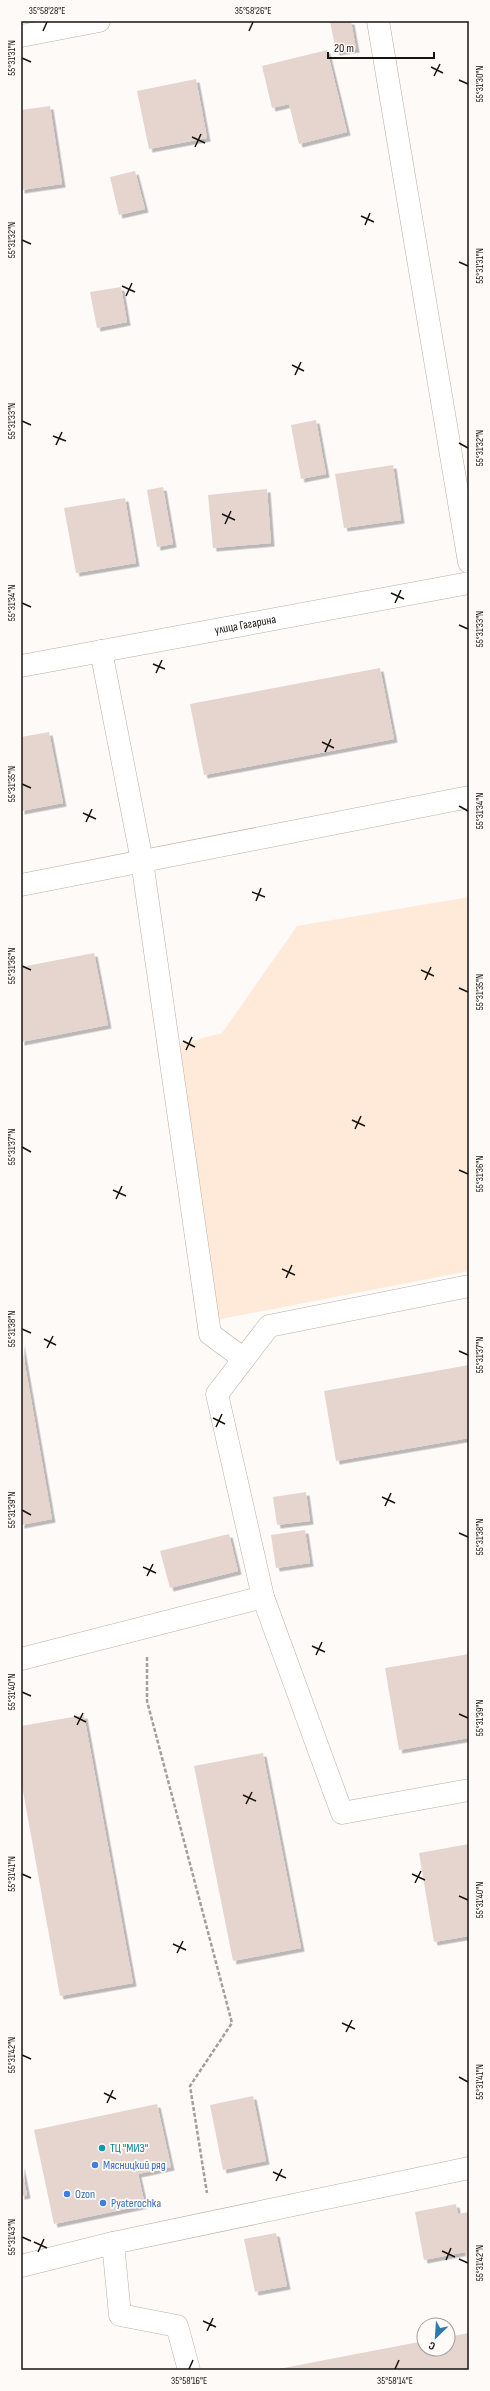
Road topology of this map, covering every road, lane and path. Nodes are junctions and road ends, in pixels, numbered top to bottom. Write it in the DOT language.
graph roads {
  1 [pos="99,21"];
  2 [pos="378,21"];
  3 [pos="21,36"];
  4 [pos="469,562"];
  5 [pos="469,583"];
  6 [pos="102,651"];
  7 [pos="21,666"];
  8 [pos="469,797"];
  9 [pos="142,861"];
  10 [pos="21,885"];
  11 [pos="469,1286"];
  12 [pos="244,1359"];
  13 [pos="264,1597"];
  14 [pos="147,1627"];
  15 [pos="21,1659"];
  16 [pos="469,1790"];
  17 [pos="469,2168"];
  18 [pos="212,2222"];
  19 [pos="113,2243"];
  20 [pos="21,2266"];
  21 [pos="189,2370"];
  1 -- 3 [label="street"];
  2 -- 4 [label="street"];
  5 -- 6 [label="street, улица Гагарина"];
  6 -- 7 [label="street, улица Гагарина"];
  6 -- 9 [label="street"];
  8 -- 9 [label="street"];
  9 -- 10 [label="street"];
  9 -- 12 [label="street"];
  11 -- 12 [label="street"];
  12 -- 13 [label="street"];
  13 -- 14 [label="street"];
  13 -- 16 [label="street"];
  14 -- 15 [label="street"];
  14 -- 18 [label="path"];
  17 -- 18 [label="street"];
  18 -- 19 [label="street"];
  19 -- 20 [label="street"];
  19 -- 21 [label="street"];
}
